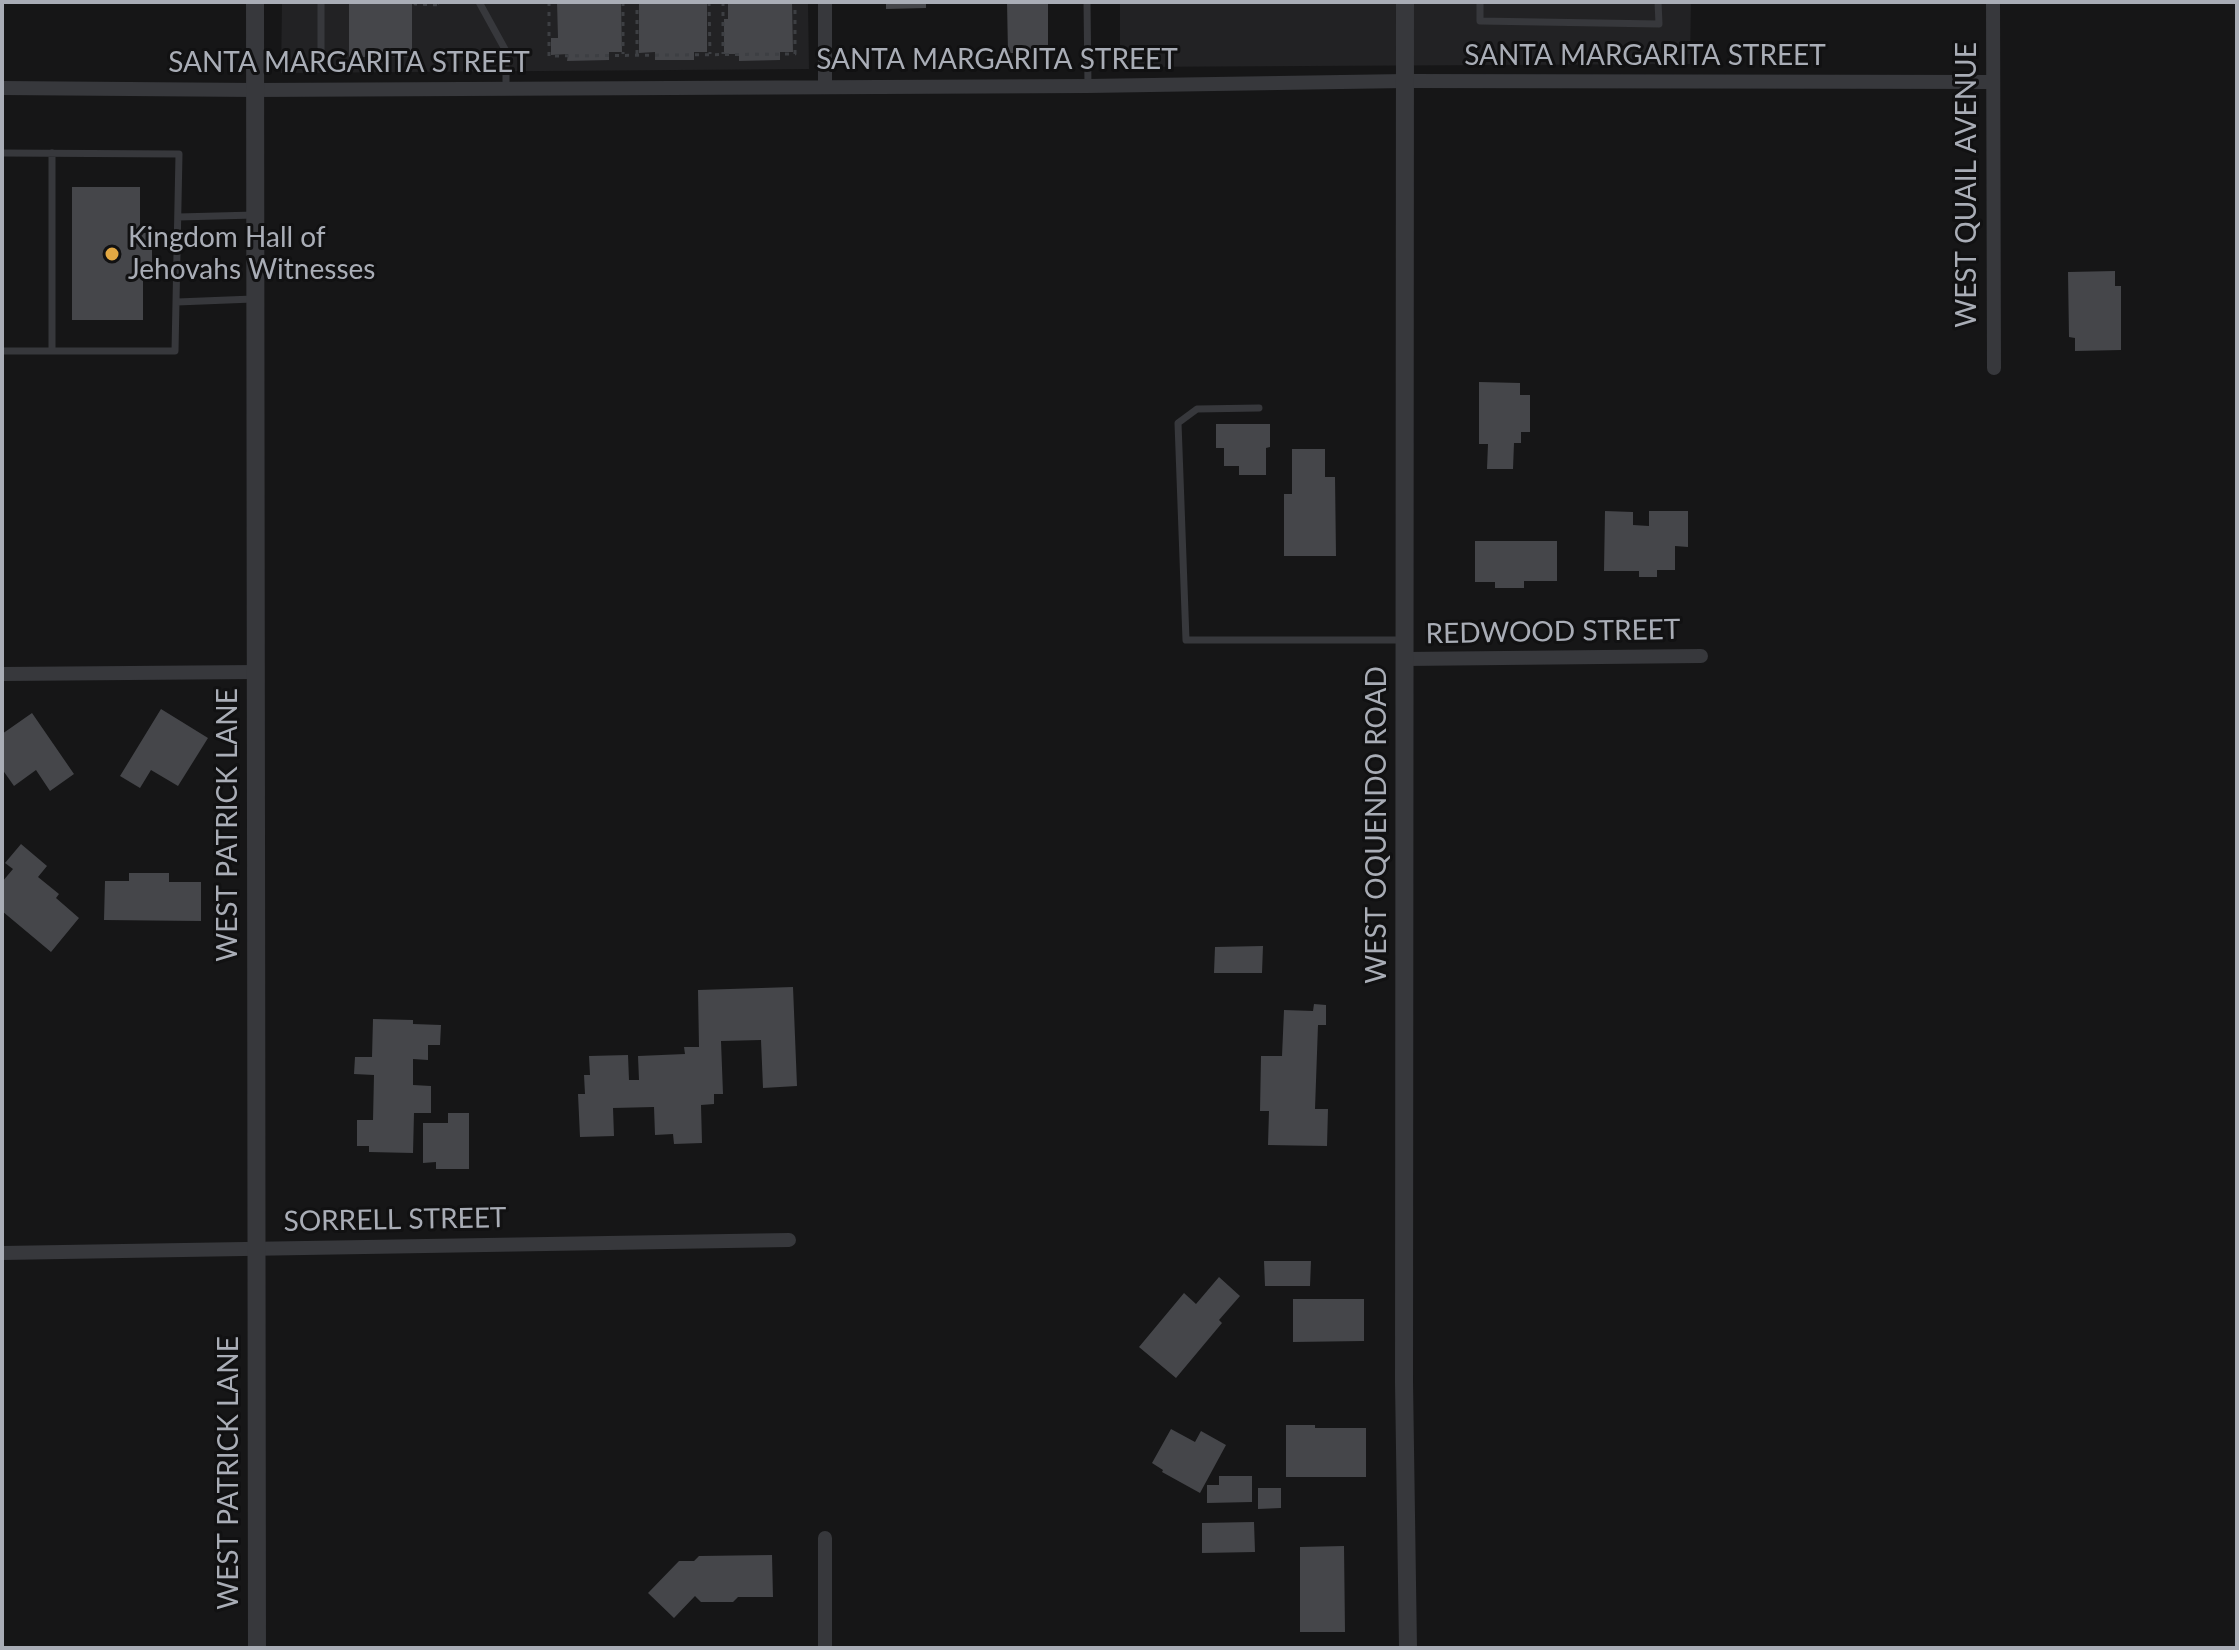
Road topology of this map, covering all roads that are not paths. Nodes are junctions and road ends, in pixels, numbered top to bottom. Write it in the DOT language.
graph roads {
  1 [pos="255,2"];
  2 [pos="321,2"];
  3 [pos="479,2"];
  4 [pos="825,2"];
  5 [pos="1087,2"];
  6 [pos="1405,2"];
  7 [pos="1480,2"];
  8 [pos="1658,2"];
  9 [pos="1993,2"];
  10 [pos="321,59"];
  11 [pos="1405,81"];
  12 [pos="1992,82"];
  13 [pos="1088,86"];
  14 [pos="825,87"];
  15 [pos="2,88"];
  16 [pos="506,88"];
  17 [pos="255,90"];
  18 [pos="2,153"];
  19 [pos="52,153"];
  20 [pos="255,215"];
  21 [pos="178,217"];
  22 [pos="255,299"];
  23 [pos="177,302"];
  24 [pos="2,351"];
  25 [pos="52,351"];
  26 [pos="1994,368"];
  27 [pos="1259,408"];
  28 [pos="1405,640"];
  29 [pos="1701,656"];
  30 [pos="1405,659"];
  31 [pos="256,672"];
  32 [pos="2,674"];
  33 [pos="789,1240"];
  34 [pos="256,1249"];
  35 [pos="2,1253"];
  36 [pos="825,1538"];
  37 [pos="257,1648"];
  38 [pos="825,1648"];
  39 [pos="1408,1648"];
  1 -- 17 [label="street, WEST PATRICK LANE"];
  2 -- 10 [label="lane"];
  3 -- 16 [label="lane"];
  4 -- 14 [label="street"];
  5 -- 13 [label="lane"];
  6 -- 11 [label="street, WEST OQUENDO ROAD"];
  7 -- 8 [label="lane"];
  9 -- 12 [label="street, WEST QUAIL AVENUE"];
  11 -- 12 [label="street, SANTA MARGARITA STREET"];
  11 -- 13 [label="street, SANTA MARGARITA STREET"];
  11 -- 28 [label="street, WEST OQUENDO ROAD"];
  12 -- 26 [label="street, WEST QUAIL AVENUE"];
  13 -- 14 [label="street, SANTA MARGARITA STREET"];
  14 -- 16 [label="street, SANTA MARGARITA STREET"];
  15 -- 17 [label="street, SANTA MARGARITA STREET"];
  16 -- 17 [label="street, SANTA MARGARITA STREET"];
  17 -- 20 [label="street, WEST PATRICK LANE"];
  18 -- 19 [label="lane"];
  19 -- 21 [label="lane"];
  19 -- 25 [label="lane"];
  20 -- 21 [label="lane"];
  20 -- 22 [label="street, WEST PATRICK LANE"];
  21 -- 23 [label="lane"];
  22 -- 23 [label="lane"];
  22 -- 31 [label="street, WEST PATRICK LANE"];
  23 -- 25 [label="lane"];
  24 -- 25 [label="lane"];
  27 -- 28 [label="lane"];
  28 -- 30 [label="street, WEST OQUENDO ROAD"];
  29 -- 30 [label="street, REDWOOD STREET"];
  30 -- 39 [label="street, WEST OQUENDO ROAD"];
  31 -- 32 [label="street"];
  31 -- 34 [label="street, WEST PATRICK LANE"];
  33 -- 34 [label="street, SORRELL STREET"];
  34 -- 35 [label="street, SORRELL STREET"];
  34 -- 37 [label="street, WEST PATRICK LANE"];
  36 -- 38 [label="street"];
}
